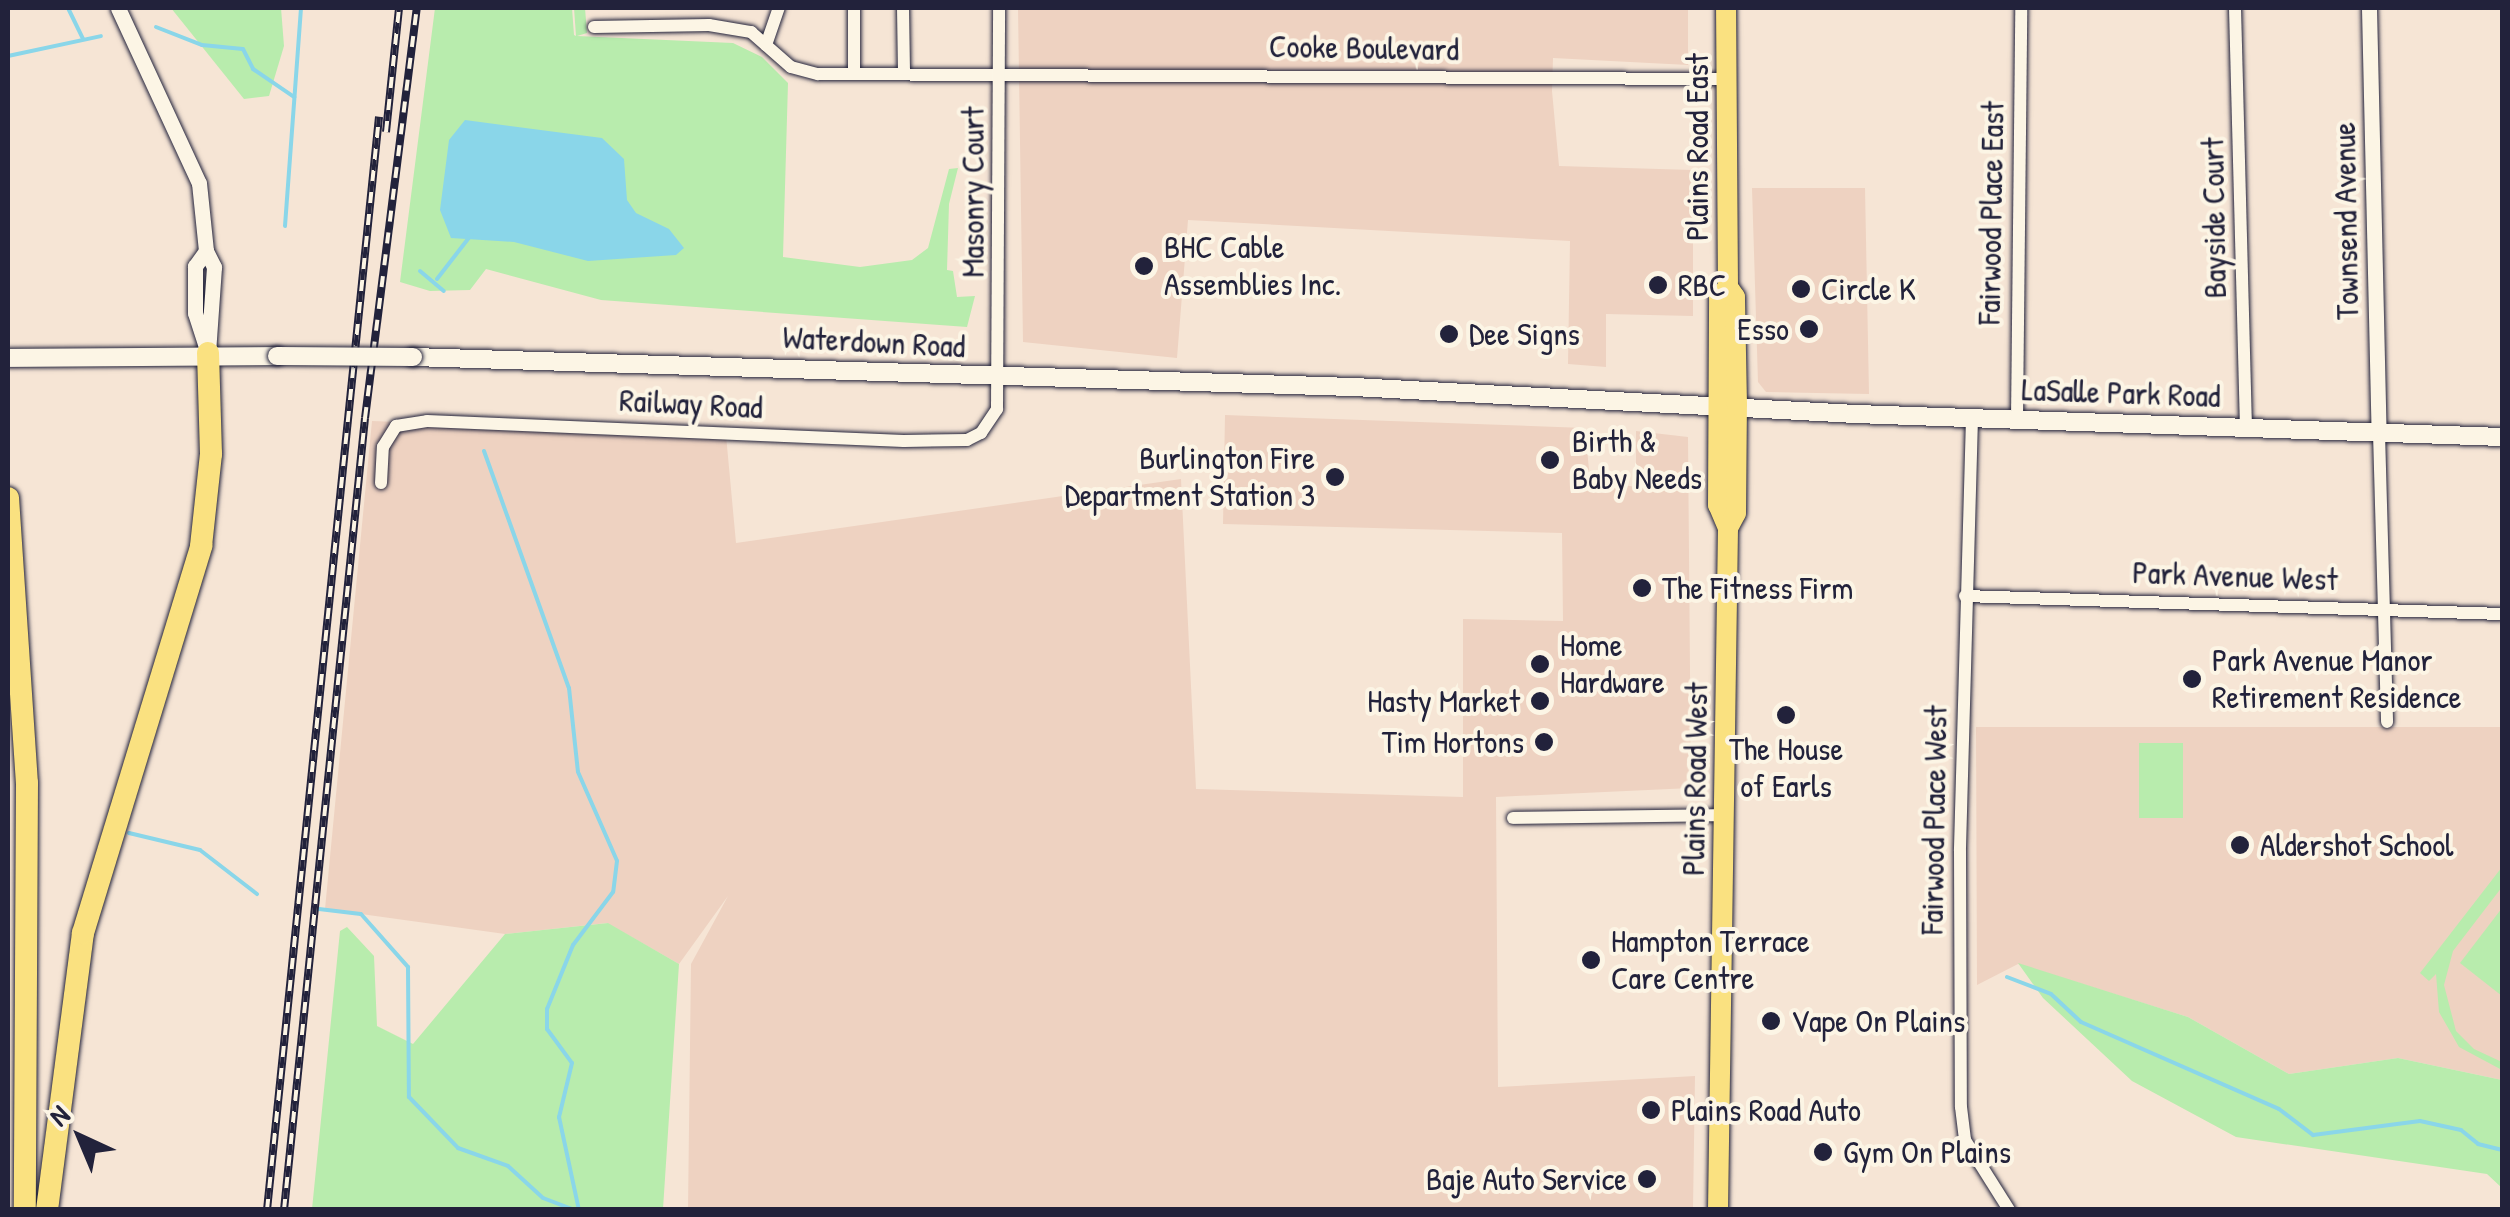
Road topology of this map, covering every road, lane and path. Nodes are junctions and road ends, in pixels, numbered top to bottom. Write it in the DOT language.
graph roads {
  1 [pos="118,8"];
  2 [pos="708,8"];
  3 [pos="779,8"];
  4 [pos="854,8"];
  5 [pos="904,8"];
  6 [pos="999,8"];
  7 [pos="1726,8"];
  8 [pos="2021,8"];
  9 [pos="2235,8"];
  10 [pos="2368,8"];
  11 [pos="709,25"];
  12 [pos="594,26"];
  13 [pos="766,45"];
  14 [pos="1001,71"];
  15 [pos="904,73"];
  16 [pos="854,74"];
  17 [pos="1726,79"];
  18 [pos="208,353"];
  19 [pos="8,358"];
  20 [pos="998,377"];
  21 [pos="1728,404"];
  22 [pos="1972,418"];
  23 [pos="2017,419"];
  24 [pos="2246,428"];
  25 [pos="2379,433"];
  26 [pos="2502,437"];
  27 [pos="381,483"];
  28 [pos="8,498"];
  29 [pos="1965,596"];
  30 [pos="2382,608"];
  31 [pos="2502,614"];
  32 [pos="2387,722"];
  33 [pos="1725,815"];
  34 [pos="1513,818"];
  35 [pos="25,1210"];
  36 [pos="47,1210"];
  37 [pos="1718,1210"];
  38 [pos="2009,1210"];
  1 -- 18 [label="street"];
  2 -- 11 [label="street"];
  3 -- 13 [label="street"];
  4 -- 16 [label="street"];
  5 -- 15 [label="street"];
  6 -- 14 [label="street, Masonry Court"];
  7 -- 17 [label="main road, Plains Road East"];
  8 -- 23 [label="street, Fairwood Place East"];
  9 -- 24 [label="street, Bayside Court"];
  10 -- 25 [label="street, Townsend Avenue"];
  11 -- 12 [label="street, Cooke Boulevard"];
  11 -- 13 [label="street, Cooke Boulevard"];
  13 -- 16 [label="street, Cooke Boulevard"];
  14 -- 15 [label="street, Cooke Boulevard"];
  14 -- 17 [label="street, Cooke Boulevard"];
  14 -- 20 [label="street, Masonry Court"];
  15 -- 16 [label="street, Cooke Boulevard"];
  17 -- 21 [label="main road, Plains Road East"];
  18 -- 19 [label="main road, Waterdown Road"];
  18 -- 20 [label="main road, Waterdown Road, bridge"];
  18 -- 36 [label="highway"];
  20 -- 21 [label="main road, Waterdown Road"];
  20 -- 27 [label="street, Railway Road"];
  21 -- 22 [label="main road, LaSalle Park Road"];
  21 -- 33 [label="main road, Plains Road West"];
  22 -- 23 [label="main road, LaSalle Park Road"];
  22 -- 29 [label="street, Fairwood Place West"];
  23 -- 24 [label="main road, LaSalle Park Road"];
  24 -- 25 [label="main road, LaSalle Park Road"];
  25 -- 26 [label="main road, LaSalle Park Road"];
  25 -- 30 [label="street"];
  28 -- 35 [label="highway"];
  29 -- 30 [label="street, Park Avenue West"];
  29 -- 38 [label="street, Fairwood Place West"];
  30 -- 31 [label="street, Park Avenue West"];
  30 -- 32 [label="street"];
  33 -- 34 [label="street"];
  33 -- 37 [label="main road, Plains Road West"];
}
